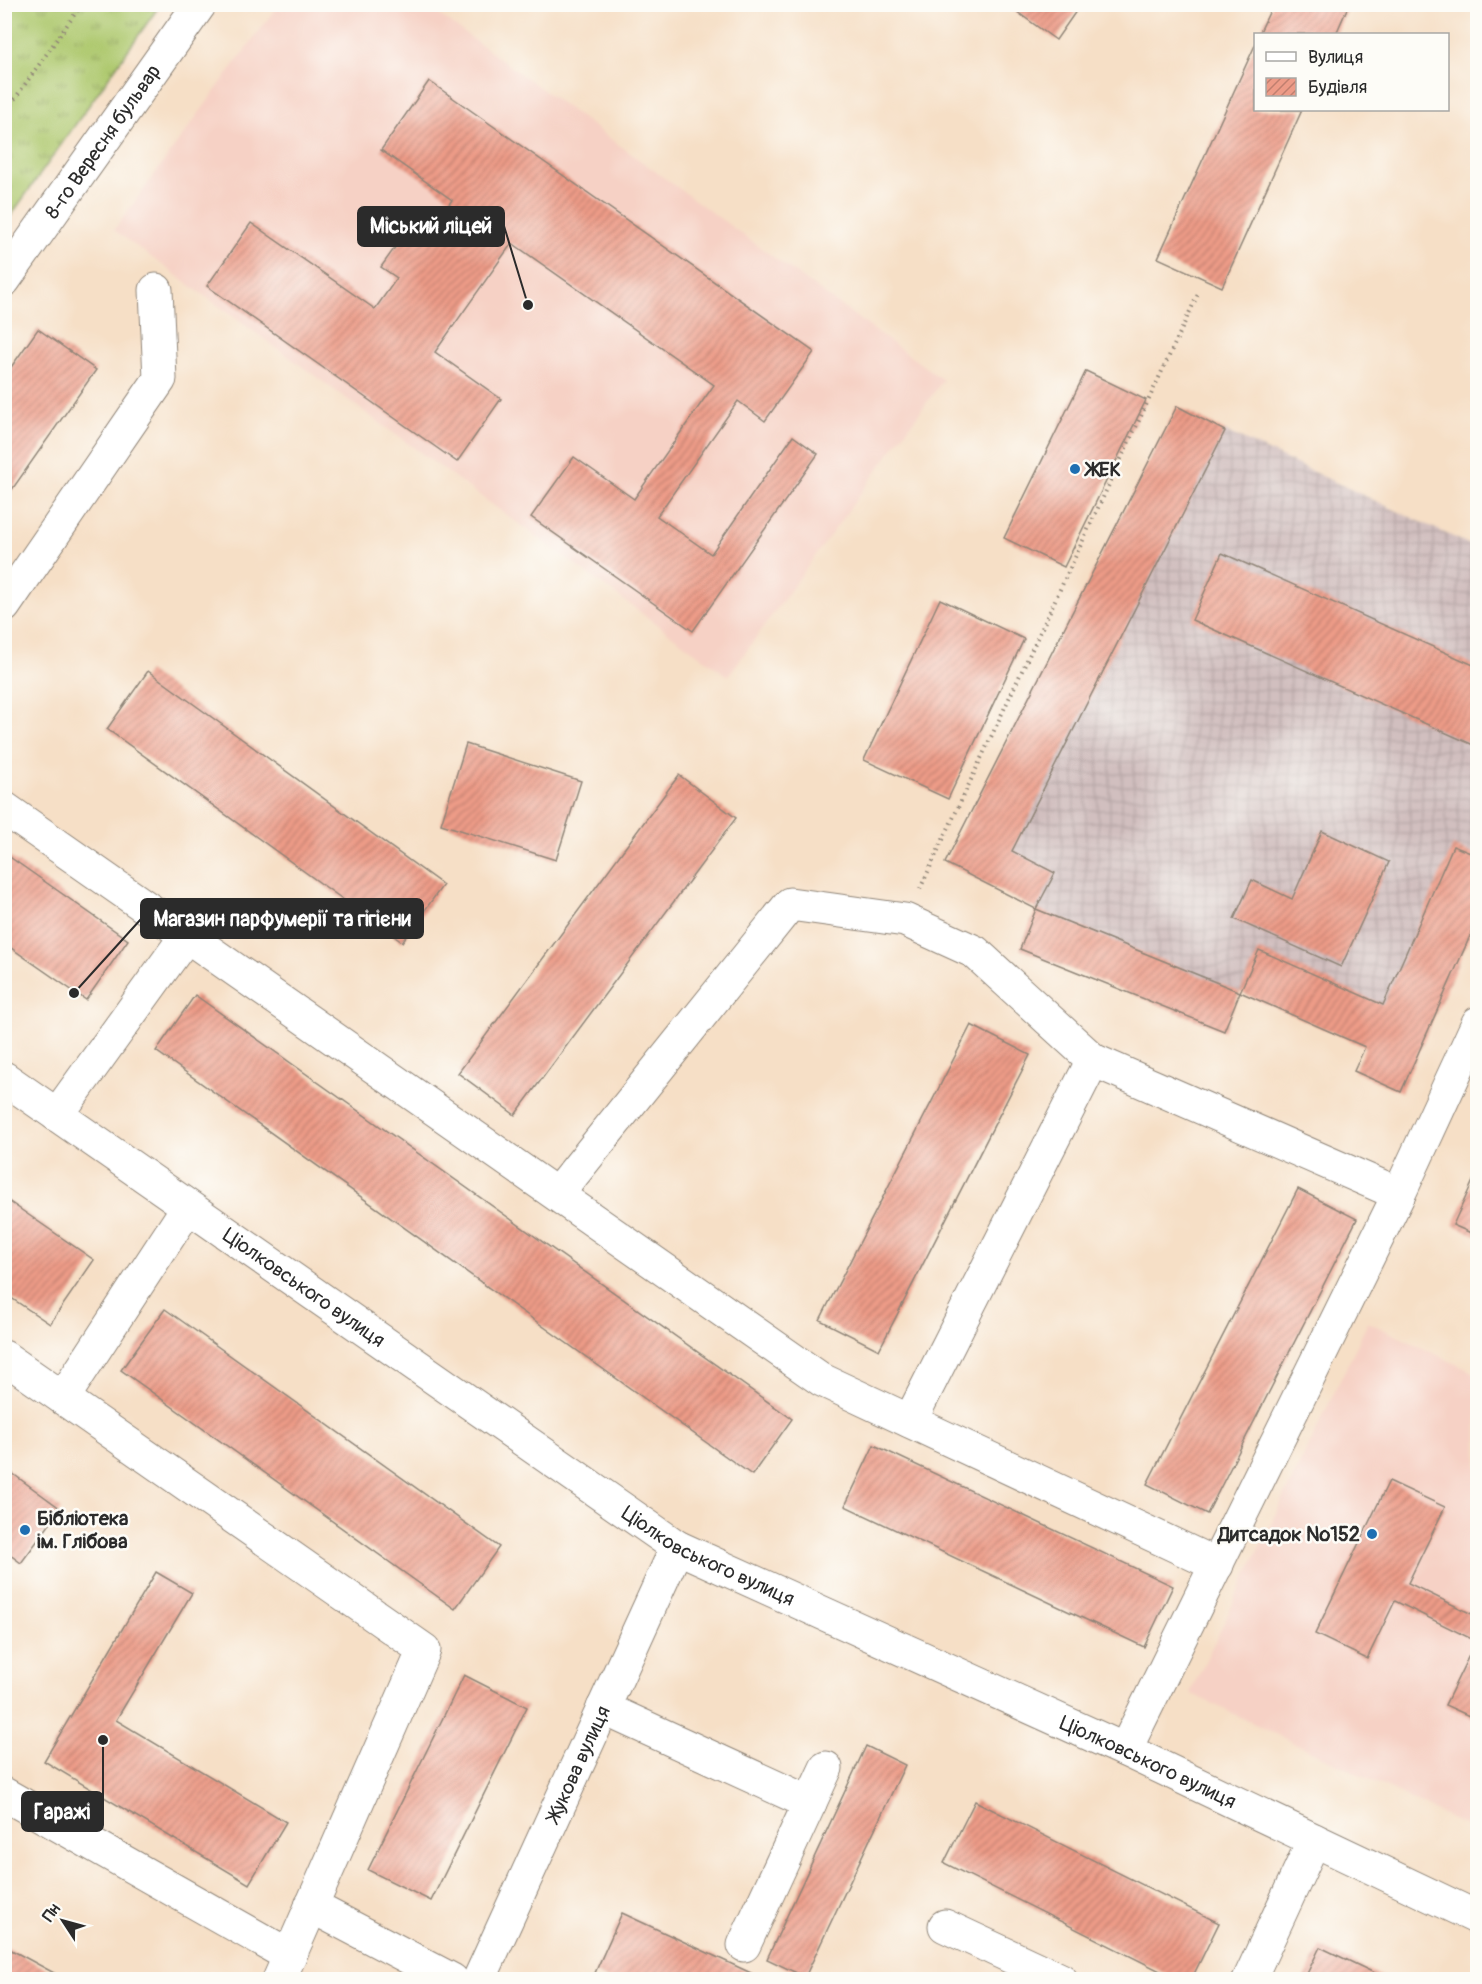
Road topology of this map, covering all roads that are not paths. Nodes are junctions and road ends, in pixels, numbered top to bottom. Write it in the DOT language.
graph roads {
  1 [pos="200,4"];
  2 [pos="4,280"];
  3 [pos="156,290"];
  4 [pos="4,606"];
  5 [pos="4,808"];
  6 [pos="188,935"];
  7 [pos="1478,1023"];
  8 [pos="1094,1060"];
  9 [pos="4,1078"];
  10 [pos="57,1115"];
  11 [pos="557,1194"];
  12 [pos="1399,1194"];
  13 [pos="188,1207"];
  14 [pos="4,1357"];
  15 [pos="63,1398"];
  16 [pos="910,1421"];
  17 [pos="677,1547"];
  18 [pos="1217,1565"];
  19 [pos="603,1708"];
  20 [pos="1125,1750"];
  21 [pos="826,1768"];
  22 [pos="4,1794"];
  23 [pos="810,1803"];
  24 [pos="1314,1840"];
  25 [pos="311,1906"];
  26 [pos="1478,1918"];
  27 [pos="945,1926"];
  28 [pos="744,1945"];
  29 [pos="284,1968"];
  30 [pos="452,1980"];
  31 [pos="479,1980"];
  32 [pos="1061,1980"];
  33 [pos="1249,1980"];
  1 -- 2 [label="street, 8-го Вересня бульвар"];
  3 -- 4 [label="street"];
  5 -- 6 [label="street"];
  6 -- 10 [label="street"];
  6 -- 11 [label="street"];
  7 -- 12 [label="street"];
  8 -- 11 [label="street"];
  8 -- 12 [label="street"];
  8 -- 16 [label="street"];
  9 -- 10 [label="street, Ціолковського вулиця"];
  10 -- 13 [label="street, Ціолковського вулиця"];
  11 -- 16 [label="street"];
  12 -- 18 [label="street"];
  13 -- 15 [label="street"];
  13 -- 17 [label="street, Ціолковського вулиця"];
  14 -- 15 [label="street"];
  15 -- 25 [label="street"];
  16 -- 18 [label="street"];
  17 -- 19 [label="street, Жукова вулиця"];
  17 -- 20 [label="street, Ціолковського вулиця"];
  18 -- 20 [label="street"];
  19 -- 23 [label="street"];
  19 -- 31 [label="street, Жукова вулиця"];
  20 -- 24 [label="street, Ціолковського вулиця"];
  21 -- 23 [label="street"];
  22 -- 29 [label="street"];
  23 -- 28 [label="street"];
  24 -- 26 [label="street, Ціолковського вулиця"];
  24 -- 33 [label="street"];
  25 -- 29 [label="street"];
  25 -- 30 [label="street"];
  27 -- 32 [label="street"];
}
